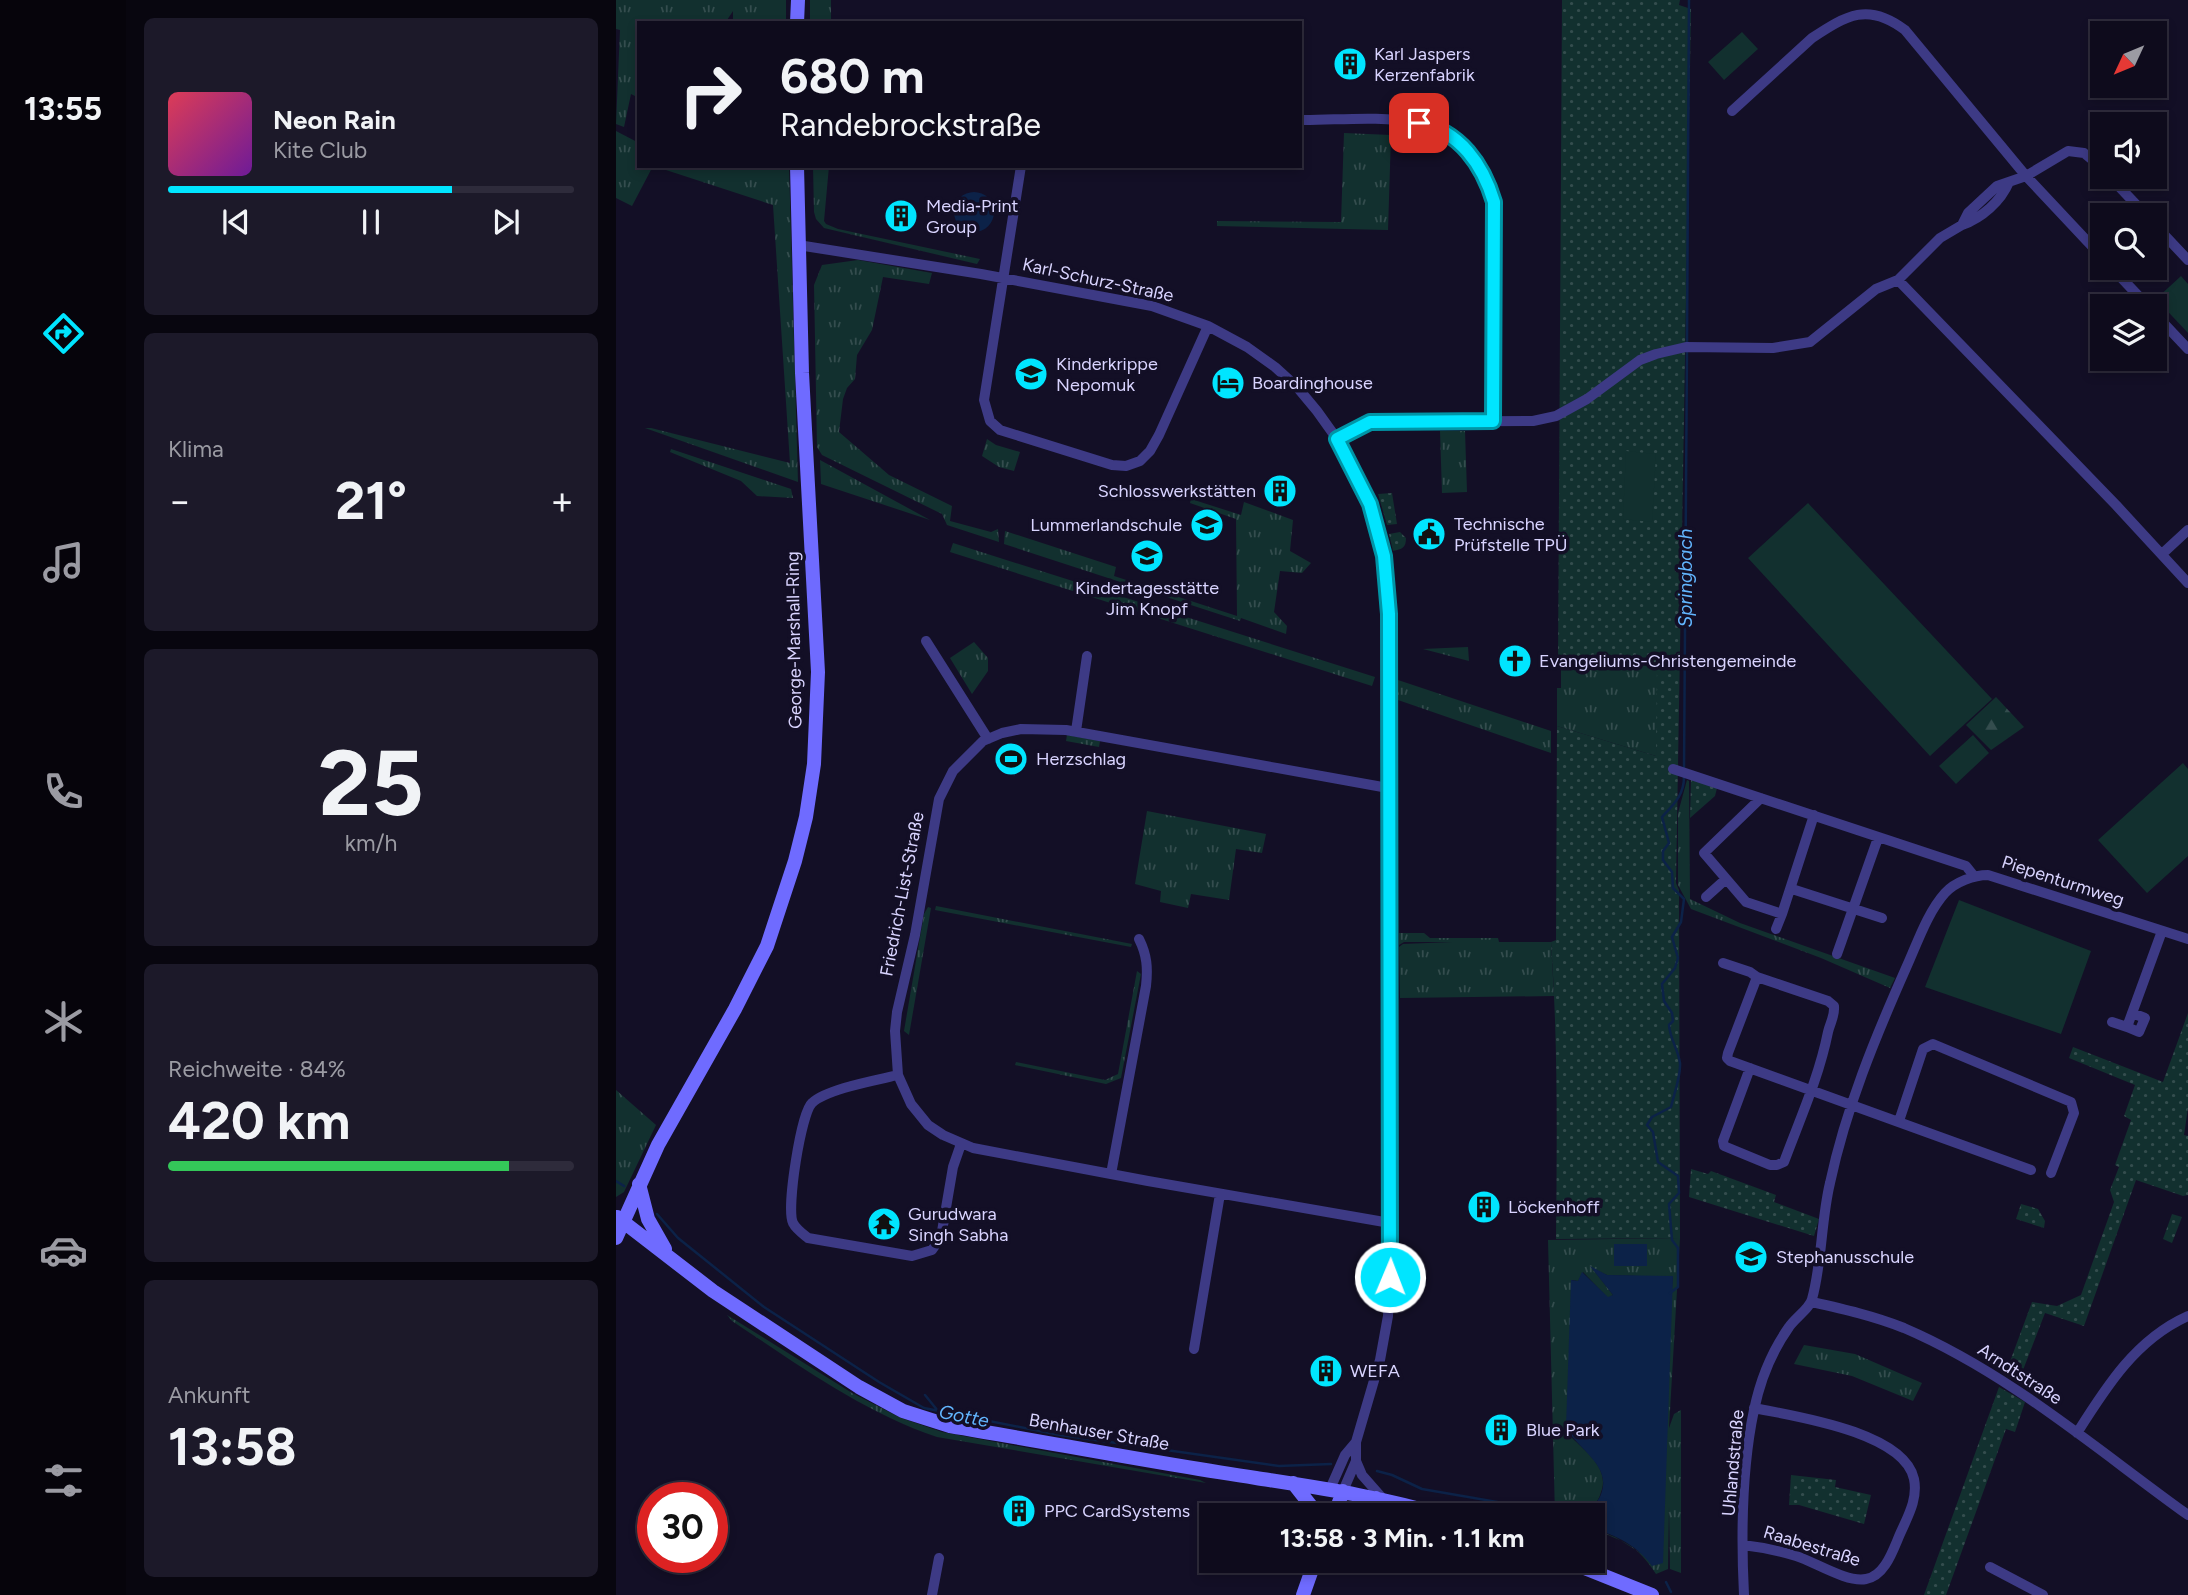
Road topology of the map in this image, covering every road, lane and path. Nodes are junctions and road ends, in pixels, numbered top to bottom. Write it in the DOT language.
graph roads {
  1 [pos="797,0"];
  2 [pos="797,21"];
  3 [pos="1732,111"];
  4 [pos="1302,120"];
  5 [pos="2090,158"];
  6 [pos="797,168"];
  7 [pos="1021,168"];
  8 [pos="2026,176"];
  9 [pos="2121,189"];
  10 [pos="2135,203"];
  11 [pos="2167,238"];
  12 [pos="2090,244"];
  13 [pos="798,245"];
  14 [pos="2188,260"];
  15 [pos="1002,278"];
  16 [pos="1898,280"];
  17 [pos="2123,280"];
  18 [pos="2137,294"];
  19 [pos="1208,326"];
  20 [pos="2167,327"];
  21 [pos="2188,349"];
  22 [pos="1493,421"];
  23 [pos="1337,439"];
  24 [pos="2188,530"];
  25 [pos="2162,554"];
  26 [pos="2188,583"];
  27 [pos="926,641"];
  28 [pos="1087,656"];
  29 [pos="1076,731"];
  30 [pos="988,739"];
  31 [pos="1681,772"];
  32 [pos="1388,788"];
  33 [pos="1761,797"];
  34 [pos="1814,815"];
  35 [pos="1878,838"];
  36 [pos="1974,876"];
  37 [pos="1726,879"];
  38 [pos="1792,889"];
  39 [pos="1706,897"];
  40 [pos="1854,908"];
  41 [pos="1782,914"];
  42 [pos="1882,918"];
  43 [pos="1776,929"];
  44 [pos="2162,931"];
  45 [pos="1139,939"];
  46 [pos="2188,939"];
  47 [pos="1837,954"];
  48 [pos="1723,963"];
  49 [pos="1757,977"];
  50 [pos="2112,1022"];
  51 [pos="1750,1068"];
  52 [pos="898,1075"];
  53 [pos="1810,1090"];
  54 [pos="1851,1103"];
  55 [pos="1899,1121"];
  56 [pos="961,1144"];
  57 [pos="2031,1170"];
  58 [pos="2051,1173"];
  59 [pos="1111,1174"];
  60 [pos="639,1184"];
  61 [pos="1220,1194"];
  62 [pos="620,1218"];
  63 [pos="1390,1223"];
  64 [pos="616,1238"];
  65 [pos="672,1259"];
  66 [pos="1812,1302"];
  67 [pos="2188,1316"];
  68 [pos="1194,1349"];
  69 [pos="1754,1408"];
  70 [pos="2077,1433"];
  71 [pos="1356,1442"];
  72 [pos="1356,1461"];
  73 [pos="1293,1483"];
  74 [pos="1337,1490"];
  75 [pos="1380,1499"];
  76 [pos="1309,1503"];
  77 [pos="1328,1503"];
  78 [pos="1336,1503"];
  79 [pos="1372,1503"];
  80 [pos="1395,1503"];
  81 [pos="2188,1515"];
  82 [pos="1743,1545"];
  83 [pos="939,1558"];
  84 [pos="1990,1567"];
  85 [pos="1311,1573"];
  86 [pos="1597,1573"];
  87 [pos="932,1595"];
  88 [pos="1303,1595"];
  89 [pos="1652,1595"];
  90 [pos="1744,1595"];
  91 [pos="2043,1595"];
  1 -- 2 [label="main road"];
  3 -- 8 [label="street"];
  4 -- 22 [label="street"];
  5 -- 8 [label="street"];
  6 -- 13 [label="main road, George-Marshall-Ring"];
  7 -- 15 [label="street"];
  8 -- 12 [label="street"];
  8 -- 16 [label="street"];
  9 -- 10 [label="street"];
  11 -- 14 [label="street"];
  13 -- 15 [label="street, Karl-Schurz-Straße"];
  13 -- 60 [label="main road, George-Marshall-Ring"];
  15 -- 19 [label="street, Karl-Schurz-Straße"];
  15 -- 19 [label="street"];
  16 -- 22 [label="street"];
  16 -- 25 [label="street"];
  17 -- 18 [label="street"];
  19 -- 23 [label="street, Karl-Schurz-Straße"];
  20 -- 21 [label="street"];
  22 -- 23 [label="street"];
  23 -- 32 [label="street, Karl-Schurz-Straße"];
  24 -- 25 [label="street"];
  25 -- 26 [label="street"];
  27 -- 30 [label="street"];
  28 -- 29 [label="street"];
  29 -- 30 [label="street, Friedrich-List-Straße"];
  29 -- 32 [label="street, Friedrich-List-Straße"];
  30 -- 52 [label="street, Friedrich-List-Straße"];
  31 -- 33 [label="street, Piepenturmweg"];
  32 -- 63 [label="street, Karl-Schurz-Straße"];
  33 -- 34 [label="street, Piepenturmweg"];
  33 -- 37 [label="street"];
  34 -- 35 [label="street, Piepenturmweg"];
  34 -- 38 [label="street"];
  35 -- 36 [label="street, Piepenturmweg"];
  35 -- 40 [label="street"];
  36 -- 44 [label="street, Piepenturmweg"];
  36 -- 54 [label="street"];
  37 -- 39 [label="street"];
  37 -- 41 [label="street"];
  38 -- 40 [label="street"];
  38 -- 41 [label="street"];
  40 -- 42 [label="street"];
  40 -- 47 [label="street"];
  41 -- 43 [label="street"];
  44 -- 46 [label="street, Piepenturmweg"];
  44 -- 50 [label="street"];
  45 -- 59 [label="street"];
  48 -- 49 [label="street"];
  49 -- 51 [label="street"];
  49 -- 53 [label="street"];
  51 -- 53 [label="street"];
  51 -- 53 [label="street"];
  52 -- 56 [label="street, Friedrich-List-Straße"];
  52 -- 56 [label="street"];
  53 -- 54 [label="street"];
  54 -- 55 [label="street"];
  54 -- 66 [label="street"];
  55 -- 57 [label="street"];
  55 -- 58 [label="street"];
  56 -- 59 [label="street, Friedrich-List-Straße"];
  59 -- 61 [label="street, Friedrich-List-Straße"];
  60 -- 62 [label="main road, George-Marshall-Ring"];
  60 -- 65 [label="main road"];
  61 -- 63 [label="street, Friedrich-List-Straße"];
  61 -- 68 [label="street"];
  62 -- 64 [label="main road, George-Marshall-Ring"];
  62 -- 65 [label="main road, Benhauser Straße"];
  63 -- 71 [label="street, Karl-Schurz-Straße"];
  65 -- 73 [label="main road, Benhauser Straße"];
  66 -- 69 [label="street, Uhlandstraße"];
  66 -- 70 [label="street, Arndtstraße"];
  67 -- 70 [label="street"];
  69 -- 82 [label="street, Uhlandstraße"];
  69 -- 82 [label="street, Raabestraße"];
  70 -- 81 [label="street, Arndtstraße"];
  71 -- 72 [label="street, Karl-Schurz-Straße"];
  71 -- 74 [label="street, Karl-Schurz-Straße"];
  72 -- 74 [label="street, Karl-Schurz-Straße"];
  72 -- 75 [label="street"];
  73 -- 74 [label="main road, Benhauser Straße"];
  73 -- 76 [label="main road"];
  74 -- 75 [label="main road, Benhauser Straße"];
  74 -- 77 [label="main road"];
  74 -- 78 [label="main road"];
  75 -- 79 [label="main road"];
  75 -- 80 [label="main road, Benhauser Straße"];
  82 -- 90 [label="street, Uhlandstraße"];
  83 -- 87 [label="street"];
  84 -- 91 [label="street"];
  85 -- 88 [label="main road"];
  86 -- 89 [label="main road"];
}
